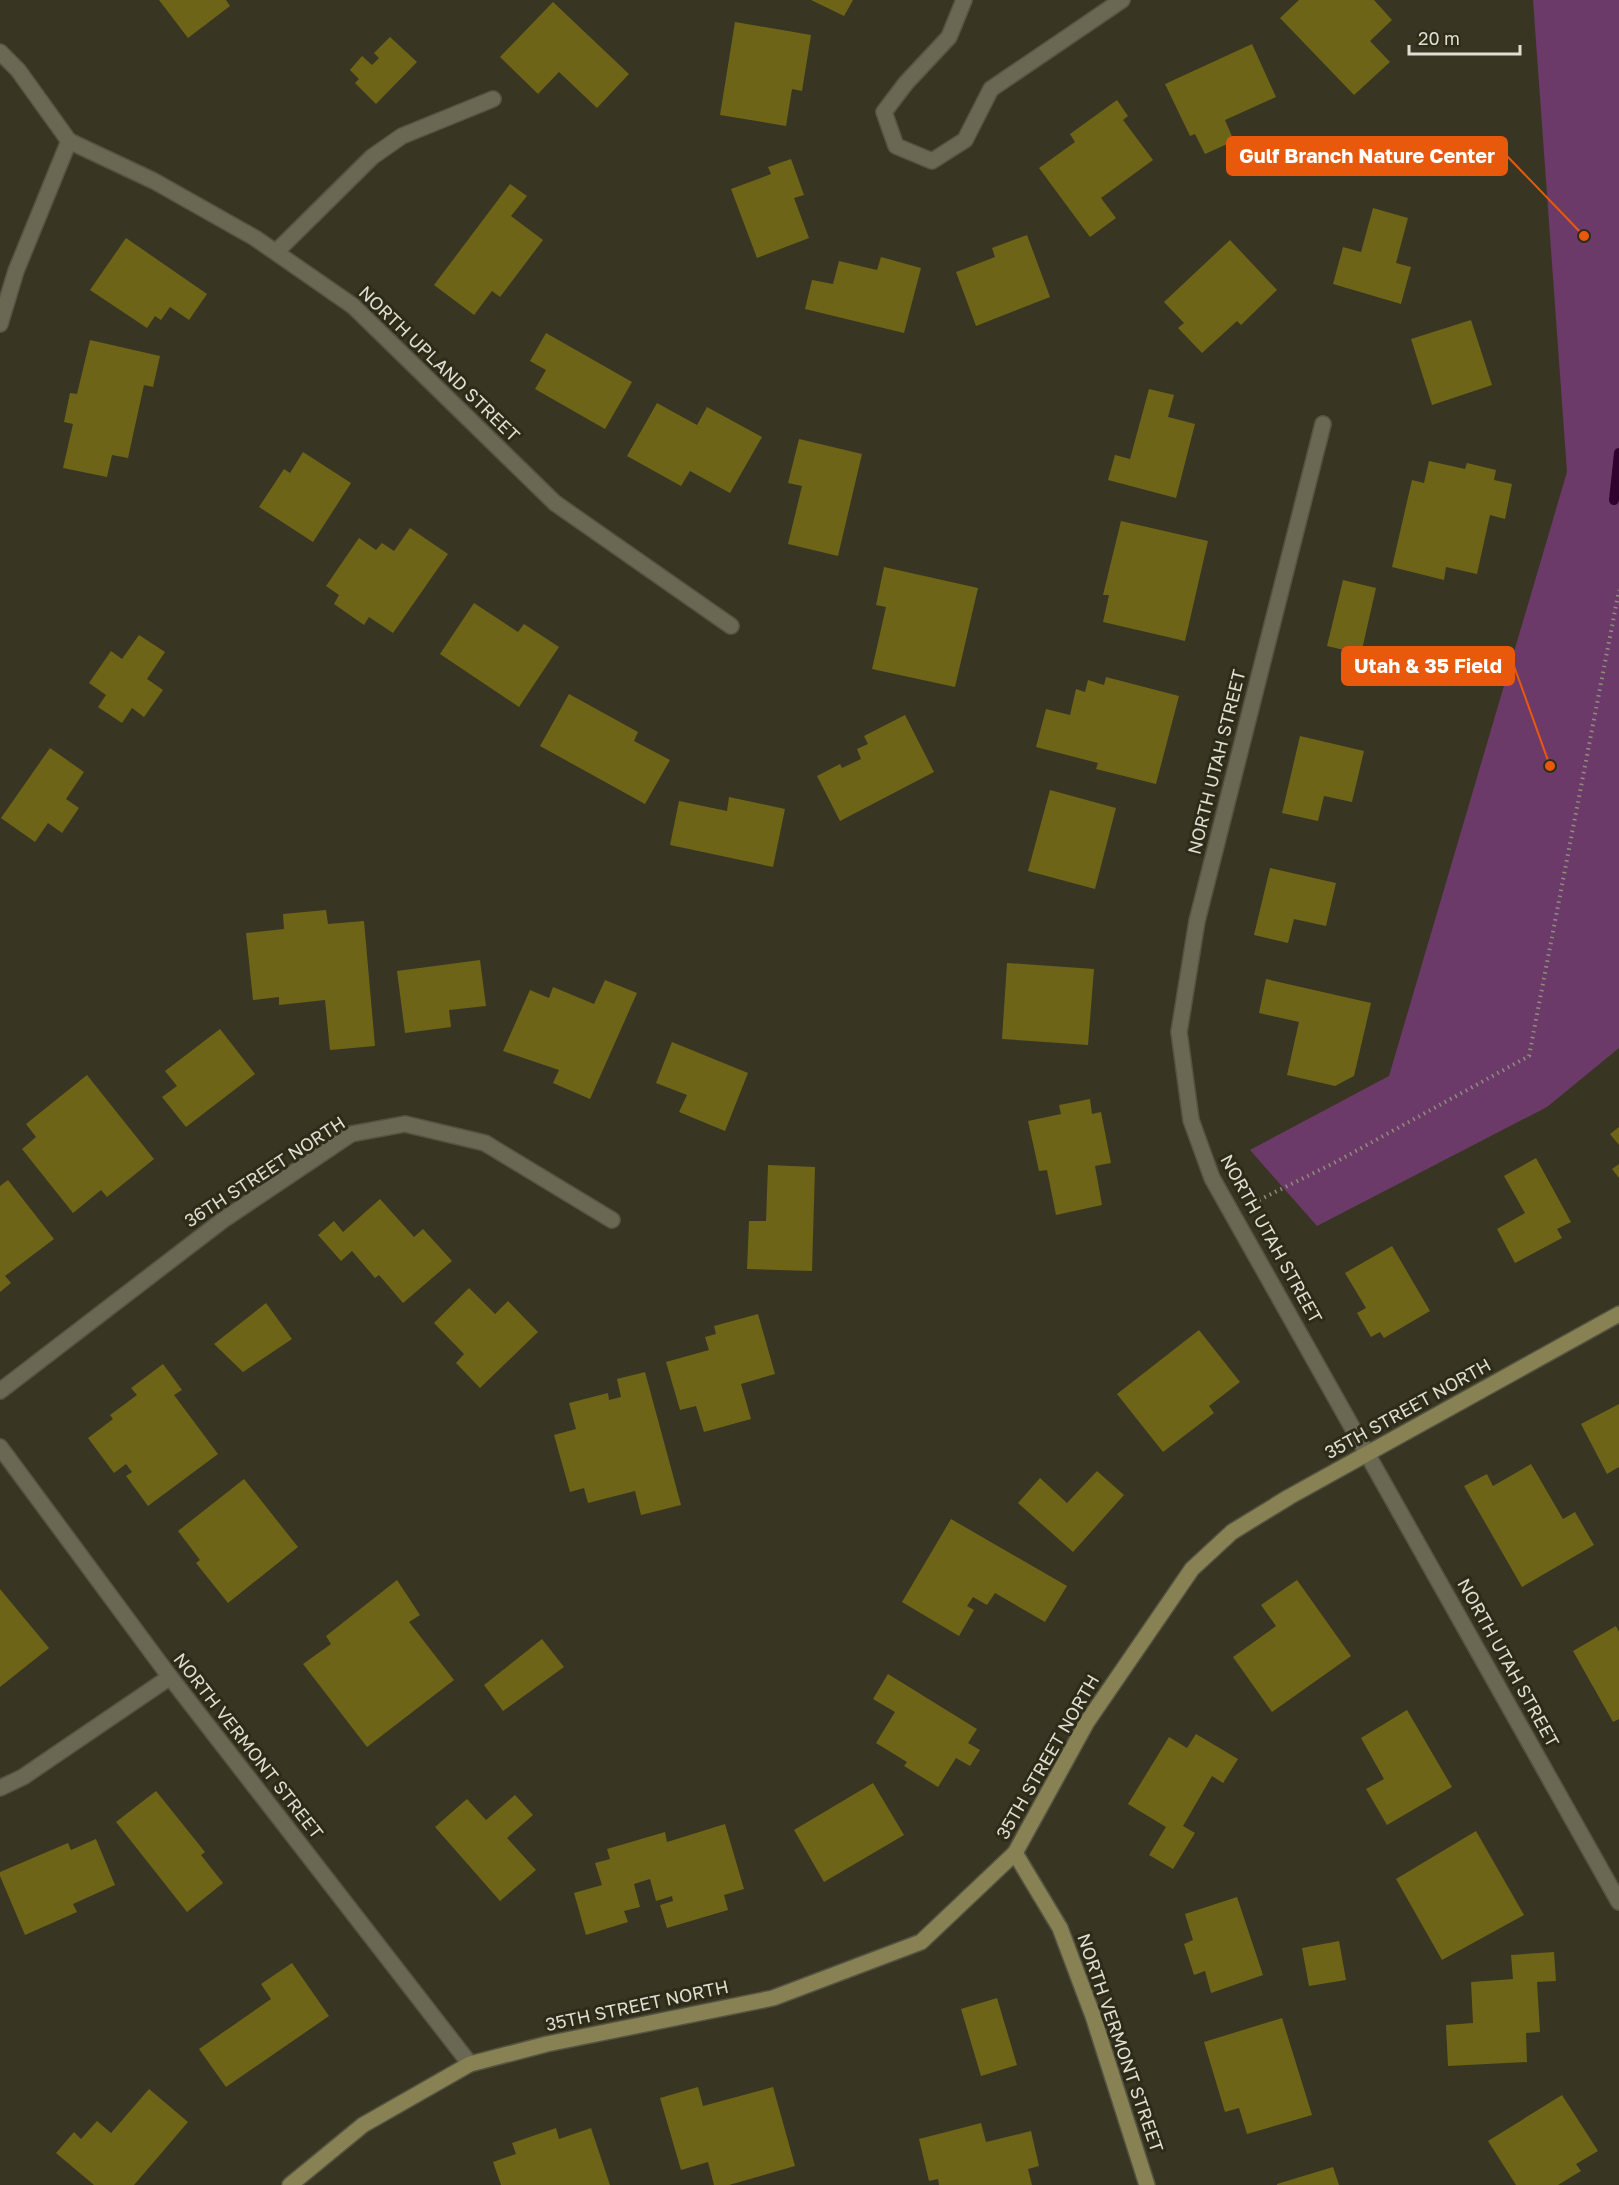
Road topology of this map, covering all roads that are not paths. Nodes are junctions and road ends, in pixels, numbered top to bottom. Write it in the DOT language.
graph roads {
  1 [pos="964,0"];
  2 [pos="1122,0"];
  3 [pos="0,52"];
  4 [pos="493,99"];
  5 [pos="69,141"];
  6 [pos="276,252"];
  7 [pos="0,324"];
  8 [pos="1323,424"];
  9 [pos="731,627"];
  10 [pos="612,1220"];
  11 [pos="1619,1314"];
  12 [pos="0,1391"];
  13 [pos="0,1447"];
  14 [pos="1369,1454"];
  15 [pos="170,1677"];
  16 [pos="0,1788"];
  17 [pos="1015,1853"];
  18 [pos="1619,1902"];
  19 [pos="470,2064"];
  20 [pos="290,2185"];
  21 [pos="1147,2185"];
  1 -- 2 [label="street"];
  3 -- 5 [label="street"];
  4 -- 6 [label="street"];
  5 -- 6 [label="street, NORTH UPLAND STREET"];
  5 -- 7 [label="street"];
  6 -- 9 [label="street, NORTH UPLAND STREET"];
  8 -- 14 [label="street, NORTH UTAH STREET"];
  10 -- 12 [label="street, 36TH STREET NORTH"];
  11 -- 14 [label="street, 35TH STREET NORTH"];
  13 -- 15 [label="street, NORTH VERMONT STREET"];
  14 -- 17 [label="street, 35TH STREET NORTH"];
  14 -- 18 [label="street, NORTH UTAH STREET"];
  15 -- 16 [label="street"];
  15 -- 19 [label="street, NORTH VERMONT STREET"];
  17 -- 19 [label="street, 35TH STREET NORTH"];
  17 -- 21 [label="street, NORTH VERMONT STREET"];
  19 -- 20 [label="street, 35TH STREET NORTH"];
}
